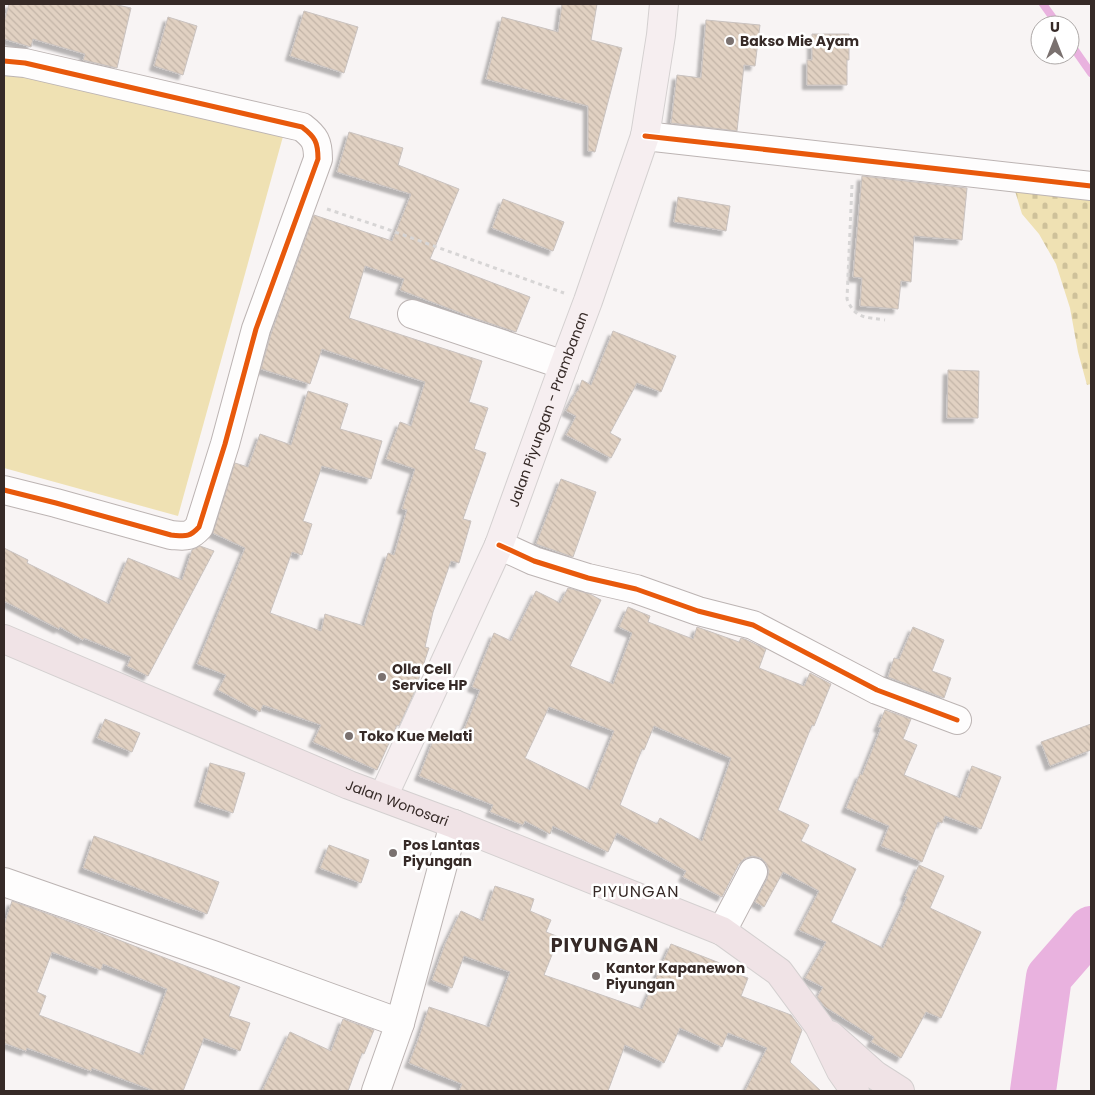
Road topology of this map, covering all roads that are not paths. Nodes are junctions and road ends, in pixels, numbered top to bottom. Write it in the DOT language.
graph roads {
  1 [pos="664,4"];
  2 [pos="4,61"];
  3 [pos="645,136"];
  4 [pos="1091,186"];
  5 [pos="412,314"];
  6 [pos="564,365"];
  7 [pos="4,490"];
  8 [pos="499,546"];
  9 [pos="4,639"];
  10 [pos="957,720"];
  11 [pos="383,797"];
  12 [pos="454,824"];
  13 [pos="753,872"];
  14 [pos="4,882"];
  15 [pos="722,931"];
  16 [pos="400,1023"];
  17 [pos="819,1026"];
  18 [pos="376,1091"];
  19 [pos="855,1091"];
  20 [pos="900,1091"];
  1 -- 3 [label="main road, Jalan Piyungan - Prambanan"];
  2 -- 7 [label="street"];
  3 -- 4 [label="street"];
  3 -- 6 [label="main road, Jalan Piyungan - Prambanan"];
  5 -- 6 [label="street"];
  6 -- 8 [label="main road, Jalan Piyungan - Prambanan"];
  8 -- 10 [label="street"];
  8 -- 11 [label="main road, Jalan Piyungan - Prambanan"];
  9 -- 11 [label="highway, Jalan Wonosari"];
  11 -- 12 [label="highway, Jalan Wonosari"];
  12 -- 15 [label="highway, Jalan Wonosari"];
  12 -- 16 [label="street"];
  13 -- 15 [label="street"];
  14 -- 16 [label="street"];
  15 -- 17 [label="highway, Jalan Wonosari"];
  16 -- 18 [label="street"];
  17 -- 19 [label="highway, Jalan Wonosari"];
  17 -- 20 [label="highway, Jalan Wonosari"];
}
